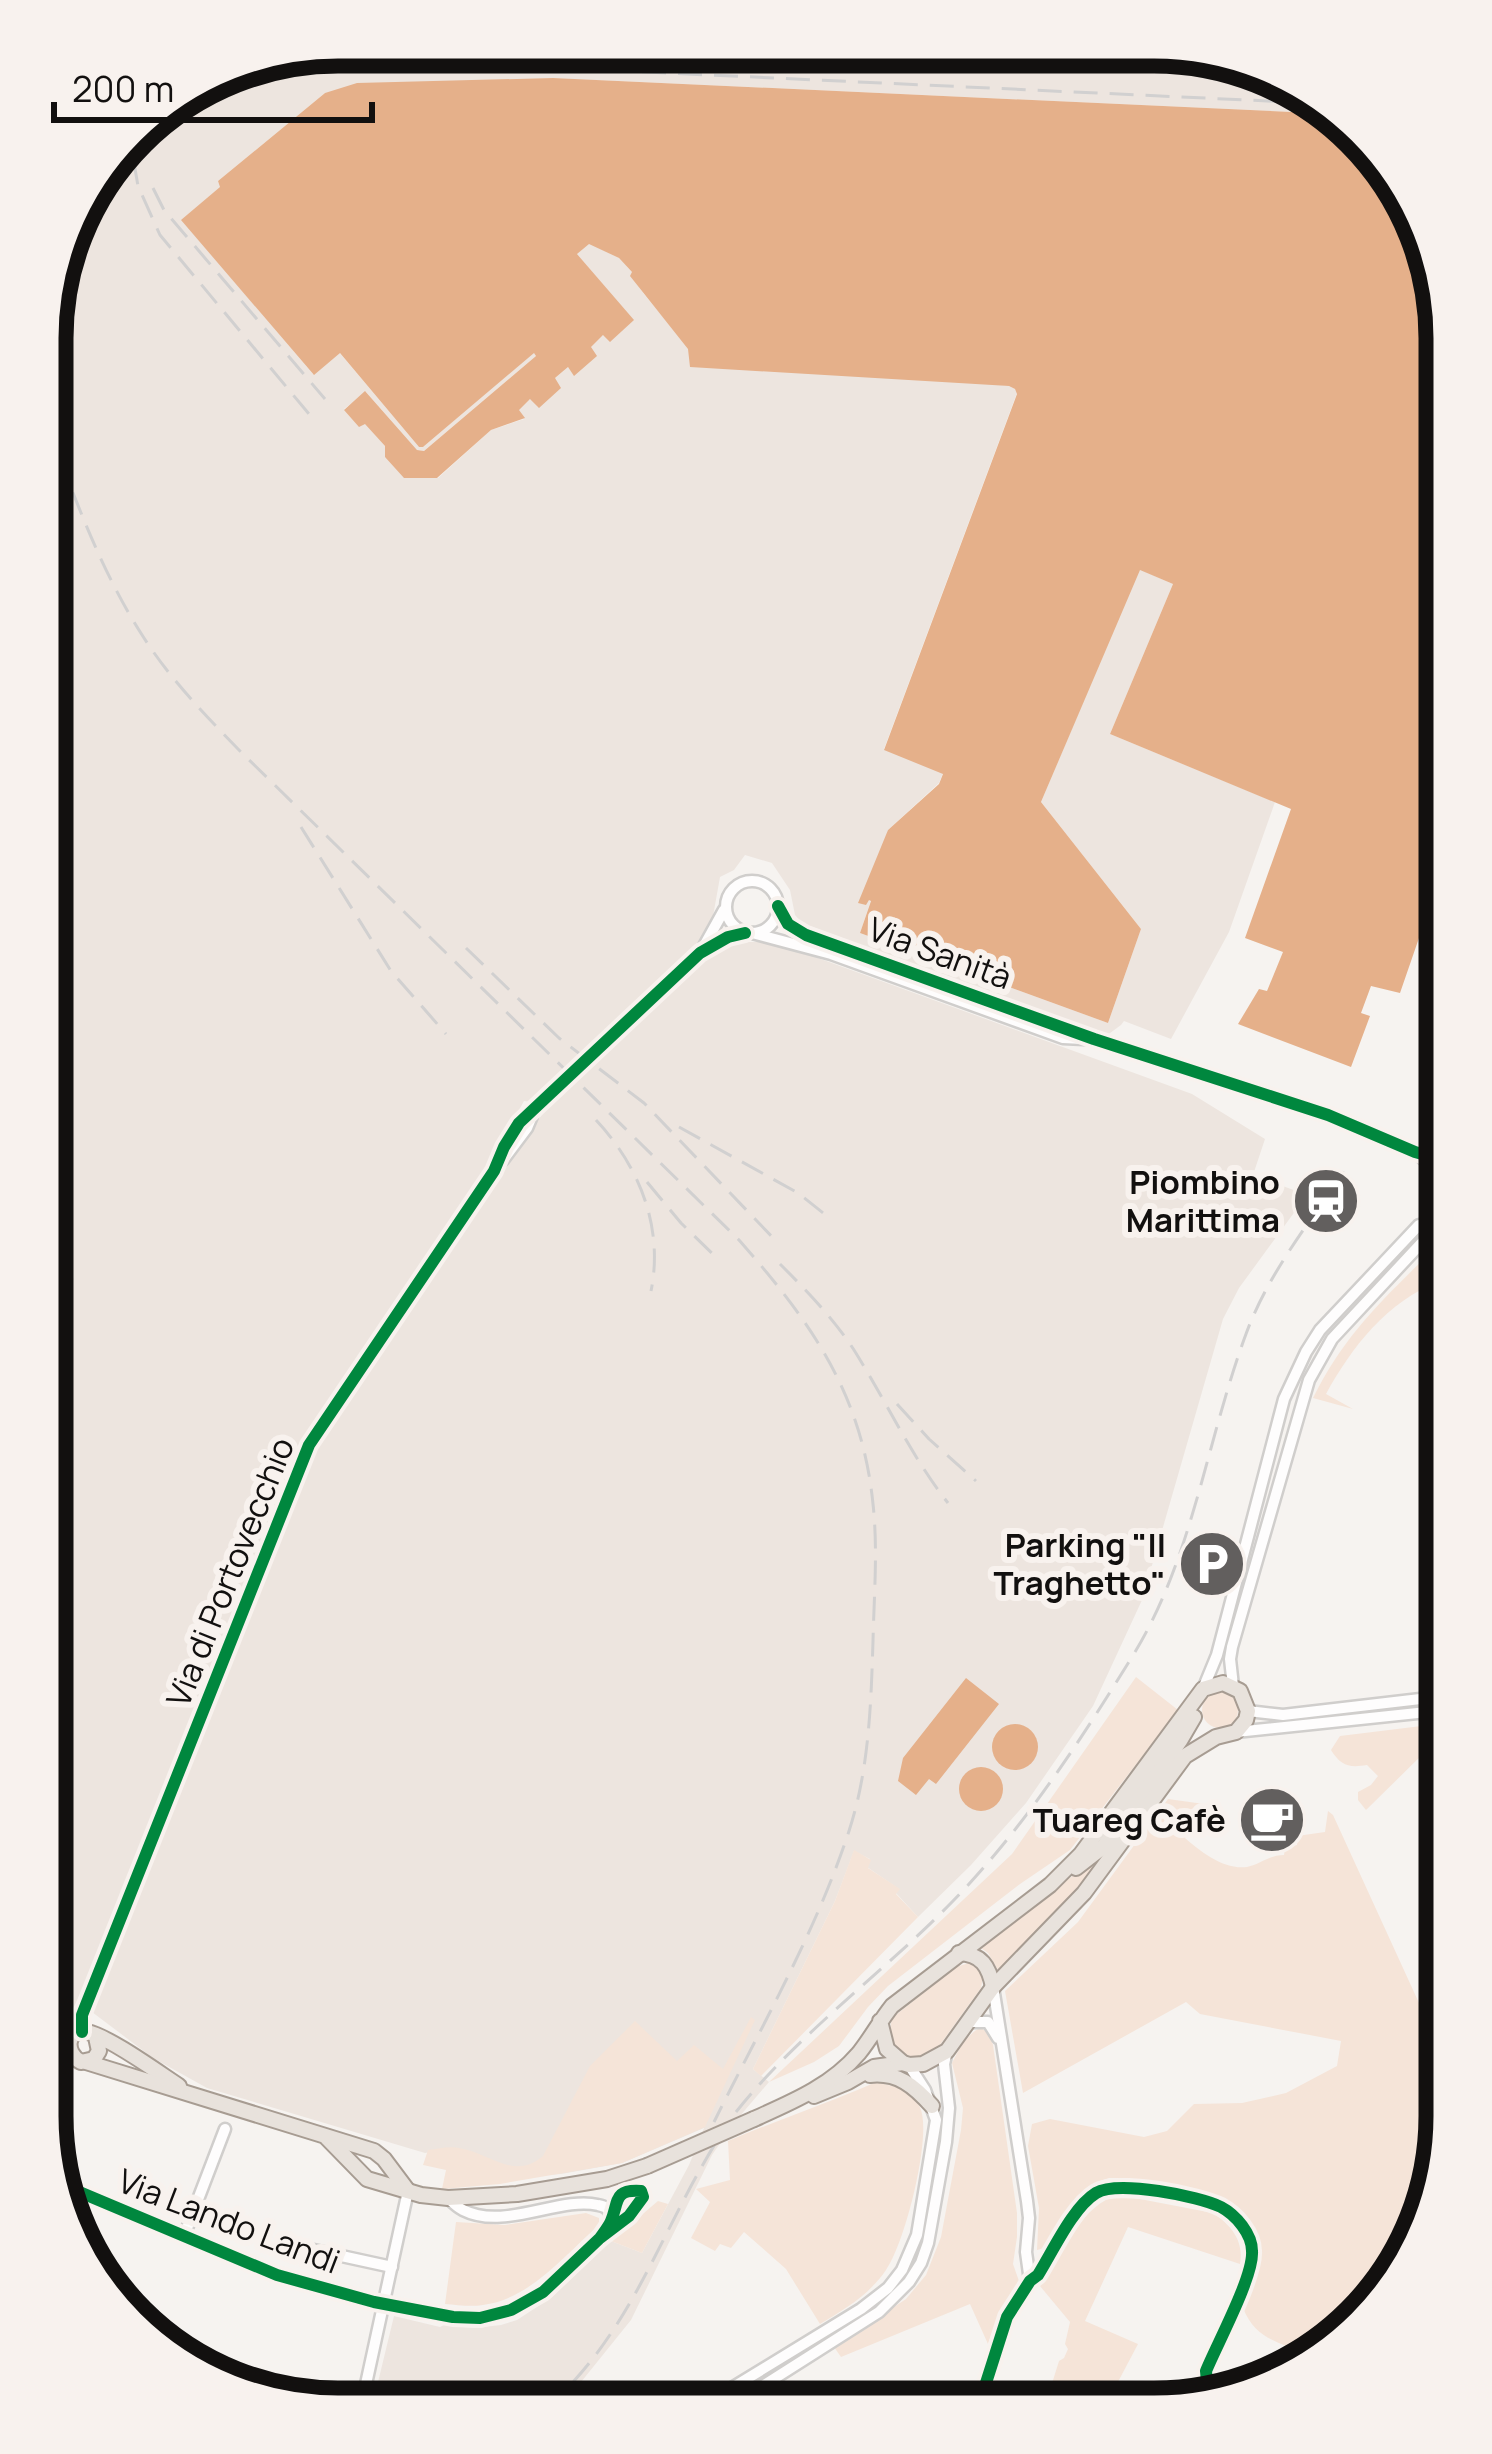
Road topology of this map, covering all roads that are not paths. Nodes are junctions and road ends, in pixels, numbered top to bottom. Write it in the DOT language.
graph roads {
  1 [pos="778,906"];
  2 [pos="725,907"];
  3 [pos="749,933"];
  4 [pos="700,952"];
  5 [pos="1094,1040"];
  6 [pos="1415,1152"];
  7 [pos="1426,1155"];
  8 [pos="1426,1161"];
  9 [pos="1426,1219"];
  10 [pos="1425,1240"];
  11 [pos="1233,1686"];
  12 [pos="1203,1689"];
  13 [pos="1425,1699"];
  14 [pos="1194,1711"];
  15 [pos="1248,1711"];
  16 [pos="1425,1712"];
  17 [pos="1236,1732"];
  18 [pos="1216,1737"];
  19 [pos="958,1954"];
  20 [pos="994,1988"];
  21 [pos="880,2020"];
  22 [pos="968,2022"];
  23 [pos="82,2037"];
  24 [pos="1000,2041"];
  25 [pos="947,2051"];
  26 [pos="66,2056"];
  27 [pos="84,2062"];
  28 [pos="906,2064"];
  29 [pos="66,2076"];
  30 [pos="848,2082"];
  31 [pos="188,2092"];
  32 [pos="797,2099"];
  33 [pos="932,2106"];
  34 [pos="225,2129"];
  35 [pos="323,2135"];
  36 [pos="367,2148"];
  37 [pos="354,2165"];
  38 [pos="77,2191"];
  39 [pos="408,2192"];
  40 [pos="448,2198"];
  41 [pos="612,2217"];
  42 [pos="184,2236"];
  43 [pos="600,2238"];
  44 [pos="314,2250"];
  45 [pos="392,2267"];
  46 [pos="1030,2281"];
  47 [pos="383,2303"];
  48 [pos="745,2379"];
  49 [pos="1208,2383"];
  50 [pos="366,2388"];
  51 [pos="730,2388"];
  52 [pos="751,2388"];
  53 [pos="759,2388"];
  54 [pos="984,2388"];
  1 -- 2 [label="street, Via Sanità"];
  1 -- 3 [label="street"];
  1 -- 5 [label="street, Via Sanità"];
  2 -- 3 [label="street"];
  2 -- 4 [label="street, Via di Portovecchio"];
  3 -- 4 [label="street, Via di Portovecchio"];
  3 -- 5 [label="street, Via Sanità"];
  4 -- 23 [label="street, Via di Portovecchio, bridge"];
  5 -- 6 [label="street, Via Sanità"];
  6 -- 7 [label="street"];
  6 -- 8 [label="street"];
  9 -- 12 [label="street"];
  10 -- 11 [label="street"];
  11 -- 12 [label="main road"];
  11 -- 15 [label="main road"];
  12 -- 14 [label="main road"];
  13 -- 15 [label="street"];
  14 -- 18 [label="main road"];
  14 -- 19 [label="main road"];
  15 -- 17 [label="main road"];
  16 -- 17 [label="street"];
  17 -- 18 [label="main road"];
  18 -- 20 [label="main road"];
  19 -- 20 [label="main road"];
  19 -- 21 [label="main road"];
  20 -- 22 [label="main road"];
  20 -- 24 [label="street"];
  21 -- 28 [label="main road"];
  21 -- 32 [label="main road"];
  22 -- 24 [label="street"];
  22 -- 25 [label="main road"];
  23 -- 26 [label="main road"];
  23 -- 27 [label="main road"];
  23 -- 27 [label="main road, Via di Portovecchio"];
  23 -- 31 [label="main road"];
  24 -- 46 [label="street"];
  25 -- 28 [label="main road"];
  25 -- 53 [label="street"];
  27 -- 29 [label="main road"];
  27 -- 31 [label="main road"];
  28 -- 30 [label="main road"];
  28 -- 33 [label="street"];
  30 -- 32 [label="main road"];
  30 -- 33 [label="main road"];
  31 -- 35 [label="main road"];
  32 -- 40 [label="main road, bridge"];
  33 -- 48 [label="street"];
  34 -- 42 [label="street"];
  35 -- 36 [label="main road"];
  35 -- 37 [label="main road"];
  36 -- 37 [label="main road"];
  36 -- 39 [label="main road"];
  37 -- 39 [label="main road"];
  38 -- 42 [label="street, Via Lando Landi"];
  39 -- 40 [label="main road"];
  39 -- 45 [label="street"];
  40 -- 41 [label="street"];
  41 -- 43 [label="street"];
  41 -- 43 [label="street, Via Lando Landi"];
  42 -- 47 [label="street, Via Lando Landi"];
  43 -- 47 [label="street, Via Lando Landi"];
  44 -- 45 [label="street"];
  45 -- 47 [label="street"];
  46 -- 49 [label="street"];
  46 -- 54 [label="street"];
  47 -- 50 [label="street"];
  48 -- 51 [label="street"];
  48 -- 52 [label="street"];
}
